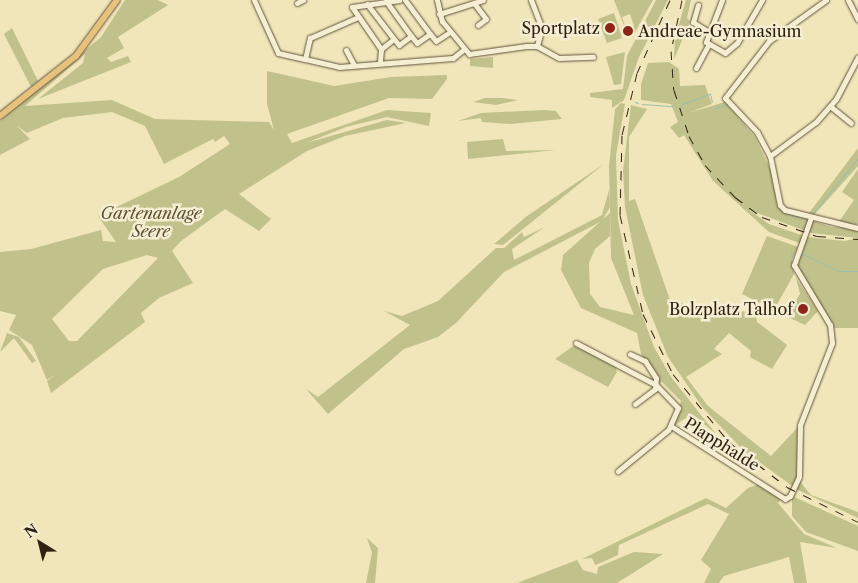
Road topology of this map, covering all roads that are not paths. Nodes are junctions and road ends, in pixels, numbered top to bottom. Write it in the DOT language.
graph roads {
  1 [pos="117,0"];
  2 [pos="254,0"];
  3 [pos="303,0"];
  4 [pos="399,0"];
  5 [pos="405,0"];
  6 [pos="437,0"];
  7 [pos="483,0"];
  8 [pos="531,0"];
  9 [pos="722,0"];
  10 [pos="762,0"];
  11 [pos="826,0"];
  12 [pos="848,0"];
  13 [pos="386,2"];
  14 [pos="297,3"];
  15 [pos="474,3"];
  16 [pos="367,4"];
  17 [pos="698,5"];
  18 [pos="440,14"];
  19 [pos="356,18"];
  20 [pos="858,20"];
  21 [pos="478,25"];
  22 [pos="450,32"];
  23 [pos="709,32"];
  24 [pos="430,34"];
  25 [pos="411,36"];
  26 [pos="394,39"];
  27 [pos="709,44"];
  28 [pos="537,46"];
  29 [pos="381,49"];
  30 [pos="346,50"];
  31 [pos="463,50"];
  32 [pos="593,57"];
  33 [pos="858,57"];
  34 [pos="305,59"];
  35 [pos="380,60"];
  36 [pos="354,65"];
  37 [pos="696,68"];
  38 [pos="830,106"];
  39 [pos="0,116"];
  40 [pos="851,123"];
  41 [pos="770,156"];
  42 [pos="810,220"];
  43 [pos="858,228"];
  44 [pos="576,343"];
  45 [pos="630,354"];
  46 [pos="656,385"];
  47 [pos="634,404"];
  48 [pos="671,426"];
  49 [pos="618,471"];
  1 -- 39 [label="main road"];
  2 -- 34 [label="street"];
  3 -- 14 [label="street"];
  4 -- 13 [label="street"];
  5 -- 24 [label="street"];
  6 -- 18 [label="street"];
  7 -- 15 [label="street"];
  8 -- 28 [label="street"];
  9 -- 23 [label="street"];
  10 -- 27 [label="street"];
  11 -- 41 [label="street"];
  12 -- 20 [label="street"];
  13 -- 16 [label="street"];
  13 -- 25 [label="street"];
  15 -- 18 [label="street"];
  15 -- 21 [label="street"];
  16 -- 19 [label="street"];
  16 -- 26 [label="street"];
  17 -- 23 [label="street"];
  18 -- 22 [label="street"];
  19 -- 29 [label="street"];
  19 -- 34 [label="street"];
  22 -- 24 [label="street"];
  22 -- 31 [label="street"];
  23 -- 27 [label="street"];
  24 -- 25 [label="street"];
  25 -- 26 [label="street"];
  26 -- 29 [label="street"];
  27 -- 37 [label="street"];
  28 -- 31 [label="street"];
  28 -- 32 [label="street"];
  29 -- 35 [label="street"];
  30 -- 36 [label="street"];
  31 -- 35 [label="street"];
  33 -- 38 [label="street"];
  34 -- 36 [label="street"];
  35 -- 36 [label="street"];
  38 -- 40 [label="street"];
  38 -- 41 [label="street"];
  41 -- 42 [label="street"];
  42 -- 43 [label="street"];
  42 -- 48 [label="street, Plapphalde"];
  44 -- 46 [label="street, Plapphalde"];
  45 -- 46 [label="street, Plapphalde"];
  46 -- 47 [label="street"];
  46 -- 48 [label="street, Plapphalde"];
  48 -- 49 [label="street, Plapphalde"];
}
